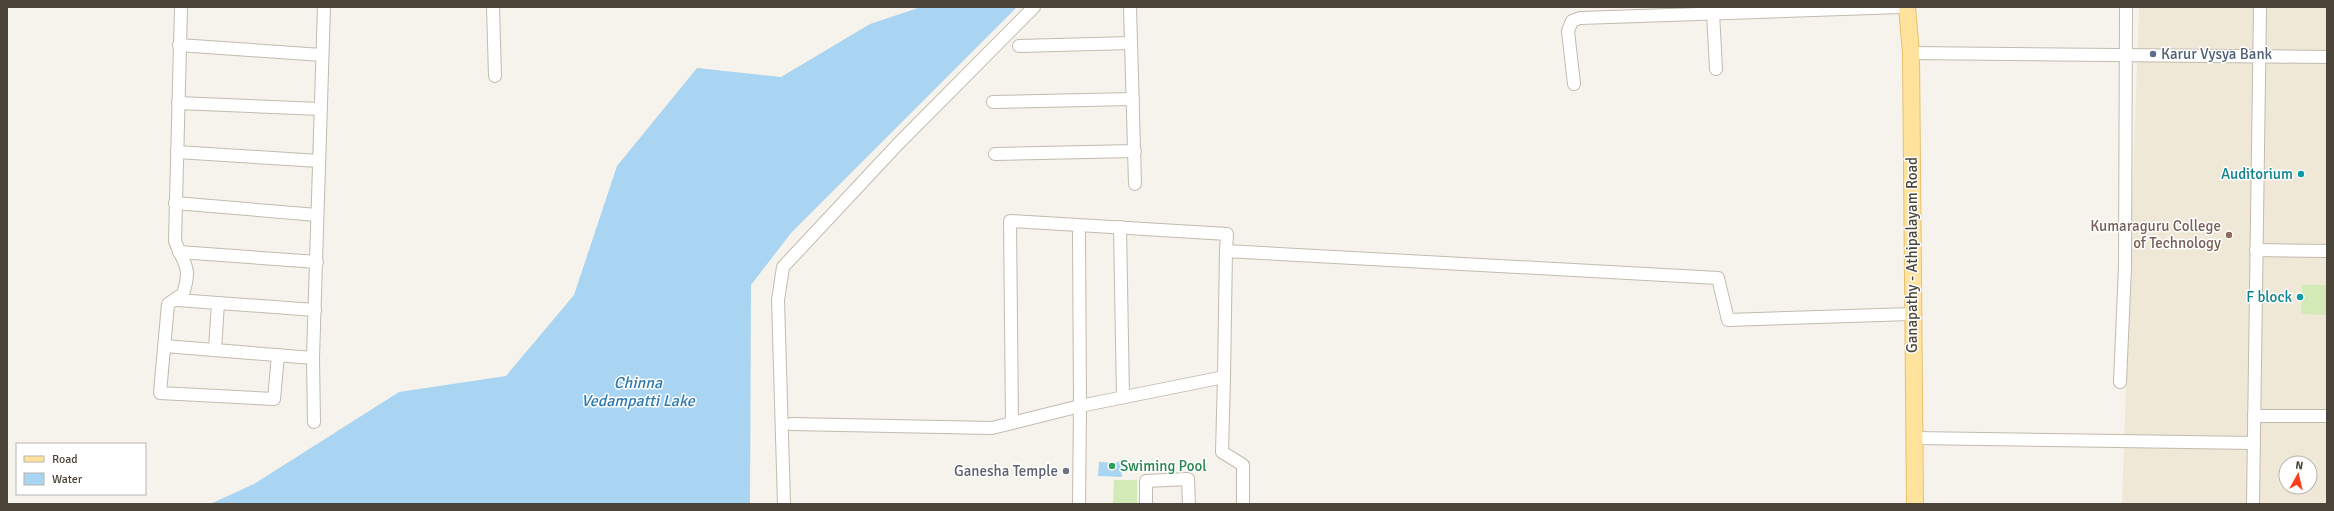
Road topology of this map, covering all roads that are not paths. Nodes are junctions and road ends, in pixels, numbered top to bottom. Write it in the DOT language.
graph roads {
  1 [pos="181,7"];
  2 [pos="324,7"];
  3 [pos="493,7"];
  4 [pos="1034,7"];
  5 [pos="1130,7"];
  6 [pos="1901,7"];
  7 [pos="1907,7"];
  8 [pos="2126,7"];
  9 [pos="2260,7"];
  10 [pos="1713,13"];
  11 [pos="1132,43"];
  12 [pos="179,45"];
  13 [pos="1019,46"];
  14 [pos="1911,53"];
  15 [pos="2124,54"];
  16 [pos="322,55"];
  17 [pos="2259,56"];
  18 [pos="2327,57"];
  19 [pos="1716,69"];
  20 [pos="495,76"];
  21 [pos="1574,84"];
  22 [pos="1133,99"];
  23 [pos="993,102"];
  24 [pos="178,103"];
  25 [pos="320,109"];
  26 [pos="177,152"];
  27 [pos="1135,152"];
  28 [pos="995,154"];
  29 [pos="319,161"];
  30 [pos="1136,184"];
  31 [pos="175,203"];
  32 [pos="317,215"];
  33 [pos="1120,227"];
  34 [pos="1079,233"];
  35 [pos="2256,250"];
  36 [pos="1226,251"];
  37 [pos="2327,251"];
  38 [pos="179,252"];
  39 [pos="317,262"];
  40 [pos="177,300"];
  41 [pos="218,303"];
  42 [pos="315,310"];
  43 [pos="1912,314"];
  44 [pos="165,346"];
  45 [pos="215,350"];
  46 [pos="278,355"];
  47 [pos="313,358"];
  48 [pos="1224,377"];
  49 [pos="2120,382"];
  50 [pos="1123,397"];
  51 [pos="1080,406"];
  52 [pos="2254,416"];
  53 [pos="2327,416"];
  54 [pos="314,422"];
  55 [pos="1012,423"];
  56 [pos="791,424"];
  57 [pos="1914,438"];
  58 [pos="2254,443"];
  59 [pos="784,504"];
  60 [pos="1079,504"];
  61 [pos="1146,504"];
  62 [pos="1189,504"];
  63 [pos="1243,504"];
  64 [pos="1914,504"];
  65 [pos="2253,504"];
  1 -- 12 [label="street"];
  2 -- 16 [label="street"];
  3 -- 20 [label="street"];
  4 -- 59 [label="street"];
  5 -- 11 [label="street"];
  6 -- 10 [label="street"];
  7 -- 14 [label="main road, Ganapathy - Athipalayam Road"];
  8 -- 15 [label="street"];
  9 -- 17 [label="street"];
  10 -- 19 [label="street"];
  10 -- 21 [label="street"];
  11 -- 13 [label="street"];
  11 -- 22 [label="street"];
  12 -- 16 [label="street"];
  12 -- 24 [label="street"];
  14 -- 15 [label="street"];
  14 -- 43 [label="main road, Ganapathy - Athipalayam Road"];
  15 -- 17 [label="street"];
  15 -- 49 [label="street"];
  16 -- 25 [label="street"];
  17 -- 18 [label="street"];
  17 -- 35 [label="street"];
  22 -- 23 [label="street"];
  22 -- 27 [label="street"];
  24 -- 25 [label="street"];
  24 -- 26 [label="street"];
  25 -- 29 [label="street"];
  26 -- 29 [label="street"];
  26 -- 31 [label="street"];
  27 -- 28 [label="street"];
  27 -- 30 [label="street"];
  29 -- 32 [label="street"];
  31 -- 32 [label="street"];
  31 -- 38 [label="street"];
  32 -- 39 [label="street"];
  33 -- 36 [label="street"];
  33 -- 50 [label="street"];
  33 -- 55 [label="street"];
  34 -- 51 [label="street"];
  35 -- 37 [label="street"];
  35 -- 52 [label="street"];
  36 -- 43 [label="street"];
  36 -- 48 [label="street"];
  38 -- 39 [label="street"];
  38 -- 40 [label="street"];
  39 -- 42 [label="street"];
  40 -- 41 [label="street"];
  40 -- 44 [label="street"];
  41 -- 42 [label="street"];
  41 -- 45 [label="street"];
  42 -- 47 [label="street"];
  43 -- 57 [label="main road, Ganapathy - Athipalayam Road"];
  44 -- 45 [label="street"];
  44 -- 46 [label="street"];
  45 -- 46 [label="street"];
  46 -- 47 [label="street"];
  47 -- 54 [label="street"];
  48 -- 50 [label="street"];
  48 -- 63 [label="street"];
  50 -- 51 [label="street"];
  51 -- 55 [label="street"];
  51 -- 60 [label="street"];
  52 -- 53 [label="street"];
  52 -- 58 [label="street"];
  55 -- 56 [label="street"];
  57 -- 58 [label="street"];
  57 -- 64 [label="main road, Ganapathy - Athipalayam Road"];
  58 -- 65 [label="street"];
  61 -- 62 [label="street"];
}
